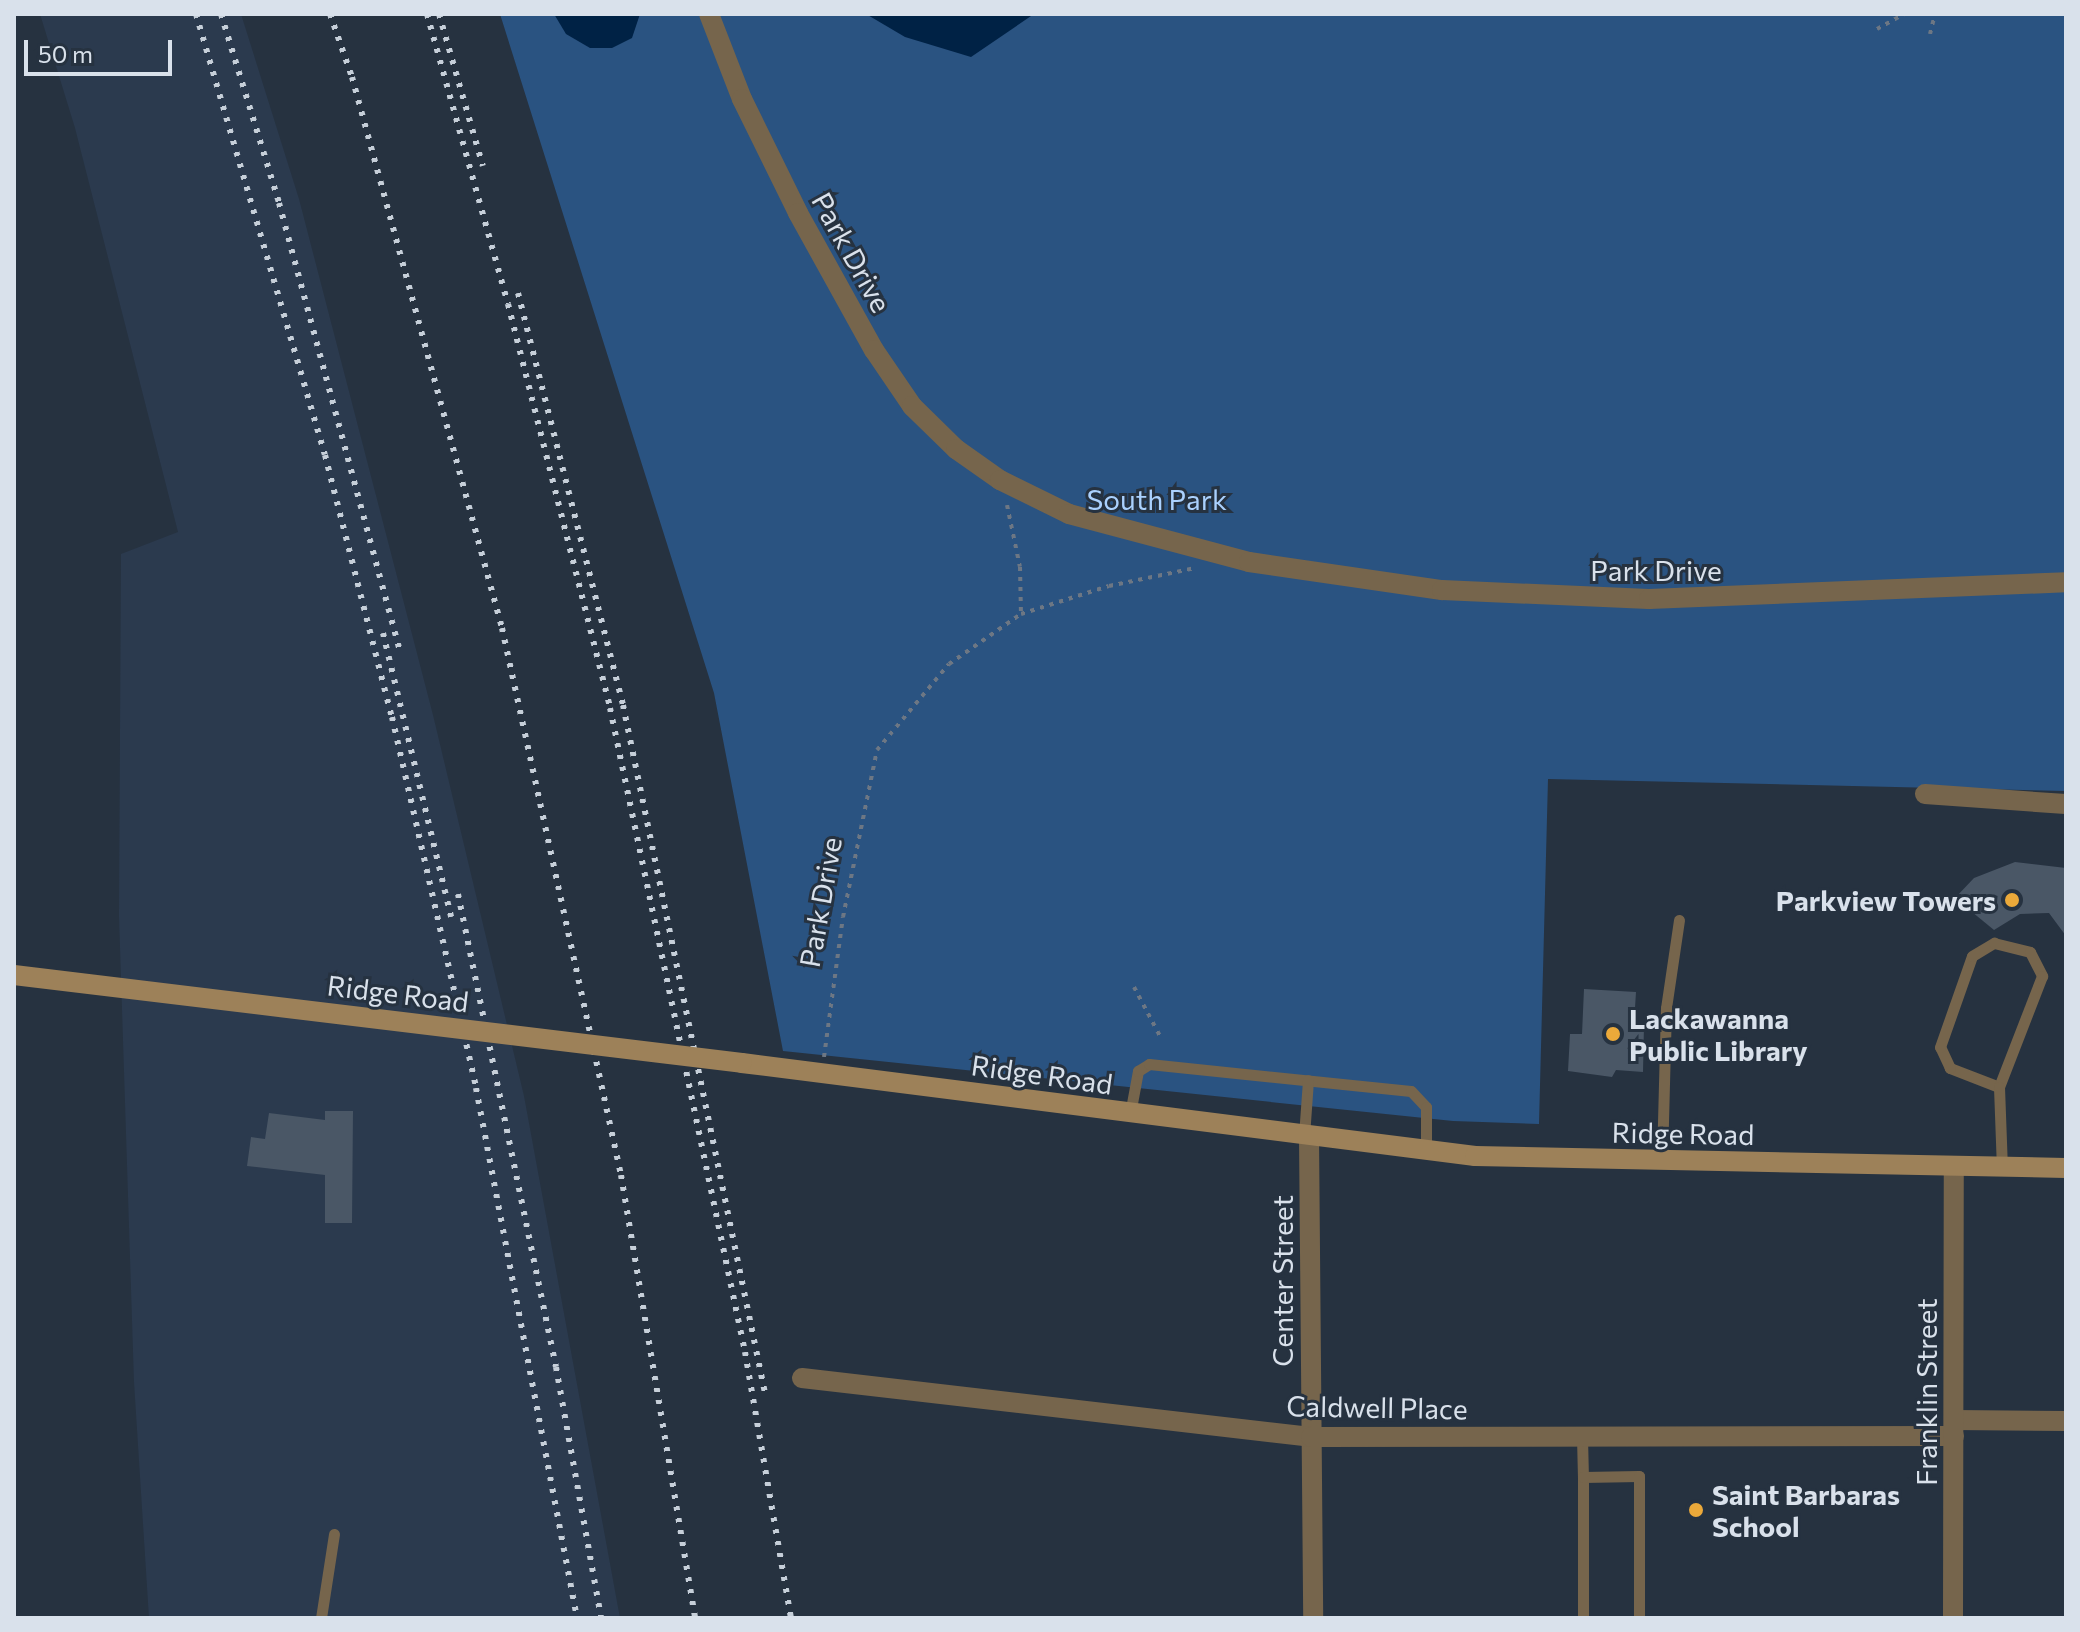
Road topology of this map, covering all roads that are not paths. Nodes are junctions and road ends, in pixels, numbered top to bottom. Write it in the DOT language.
graph roads {
  1 [pos="709,14"];
  2 [pos="2066,582"];
  3 [pos="1925,794"];
  4 [pos="2066,804"];
  5 [pos="1679,920"];
  6 [pos="14,975"];
  7 [pos="1308,1080"];
  8 [pos="1999,1087"];
  9 [pos="1130,1114"];
  10 [pos="1306,1136"];
  11 [pos="1426,1150"];
  12 [pos="1662,1160"];
  13 [pos="1954,1166"];
  14 [pos="2002,1167"];
  15 [pos="2066,1168"];
  16 [pos="802,1378"];
  17 [pos="2066,1421"];
  18 [pos="1954,1428"];
  19 [pos="1311,1437"];
  20 [pos="1582,1437"];
  21 [pos="1583,1477"];
  22 [pos="334,1534"];
  23 [pos="321,1618"];
  24 [pos="1313,1618"];
  25 [pos="1583,1618"];
  26 [pos="1639,1618"];
  27 [pos="1953,1618"];
  1 -- 2 [label="street, Park Drive"];
  3 -- 4 [label="street"];
  5 -- 12 [label="lane"];
  6 -- 9 [label="main road, Ridge Road, bridge"];
  7 -- 9 [label="lane"];
  7 -- 10 [label="lane"];
  7 -- 11 [label="lane"];
  8 -- 8 [label="lane"];
  8 -- 14 [label="lane"];
  9 -- 10 [label="main road, Ridge Road"];
  10 -- 11 [label="main road, Ridge Road"];
  10 -- 19 [label="street, Center Street"];
  11 -- 12 [label="main road, Ridge Road"];
  12 -- 13 [label="main road, Ridge Road"];
  13 -- 14 [label="main road, Ridge Road"];
  13 -- 18 [label="street, Franklin Street"];
  14 -- 15 [label="main road, Ridge Road"];
  16 -- 19 [label="street, Caldwell Place"];
  17 -- 18 [label="street, Caldwell Place"];
  18 -- 20 [label="street, Caldwell Place"];
  18 -- 27 [label="street, Franklin Street"];
  19 -- 20 [label="street, Caldwell Place"];
  19 -- 24 [label="street, Center Street"];
  20 -- 21 [label="lane"];
  21 -- 25 [label="lane"];
  21 -- 26 [label="lane"];
  22 -- 23 [label="lane"];
}
